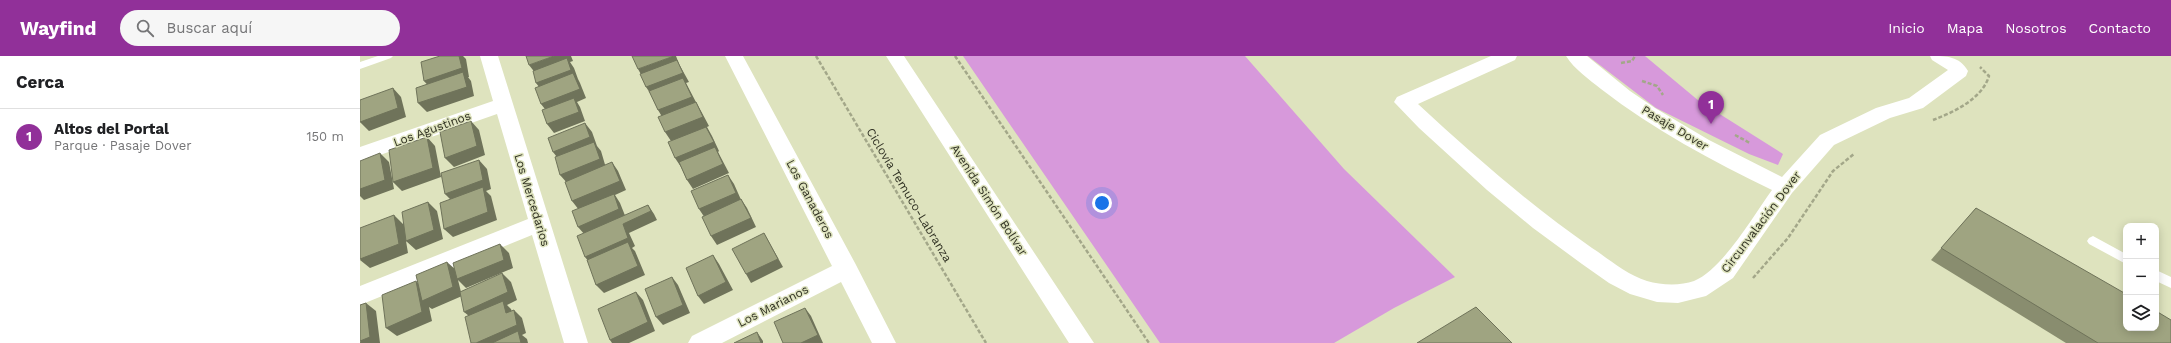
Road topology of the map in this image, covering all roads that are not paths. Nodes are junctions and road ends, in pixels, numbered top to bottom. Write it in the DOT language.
graph roads {
  1 [pos="388,56"];
  2 [pos="489,56"];
  3 [pos="734,56"];
  4 [pos="895,56"];
  5 [pos="1508,56"];
  6 [pos="1574,56"];
  7 [pos="1939,56"];
  8 [pos="360,66"];
  9 [pos="504,104"];
  10 [pos="360,155"];
  11 [pos="1785,187"];
  12 [pos="539,223"];
  13 [pos="2093,241"];
  14 [pos="2123,257"];
  15 [pos="846,269"];
  16 [pos="2159,277"];
  17 [pos="2171,283"];
  18 [pos="360,296"];
  19 [pos="576,343"];
  20 [pos="700,343"];
  21 [pos="884,343"];
  22 [pos="1082,343"];
  1 -- 8 [label="lane"];
  2 -- 9 [label="street, Los Mercedarios"];
  3 -- 15 [label="street, Los Ganaderos"];
  4 -- 22 [label="street, Avenida Simón Bolívar"];
  5 -- 11 [label="street, Circunvalación Dover"];
  6 -- 11 [label="street, Pasaje Dover"];
  7 -- 11 [label="street, Circunvalación Dover"];
  9 -- 10 [label="street, Los Agustinos"];
  9 -- 12 [label="street, Los Mercedarios"];
  12 -- 18 [label="street"];
  12 -- 19 [label="street, Los Mercedarios"];
  13 -- 14 [label="lane"];
  15 -- 20 [label="street, Los Marianos"];
  15 -- 21 [label="street, Los Ganaderos"];
  16 -- 17 [label="lane"];
}
